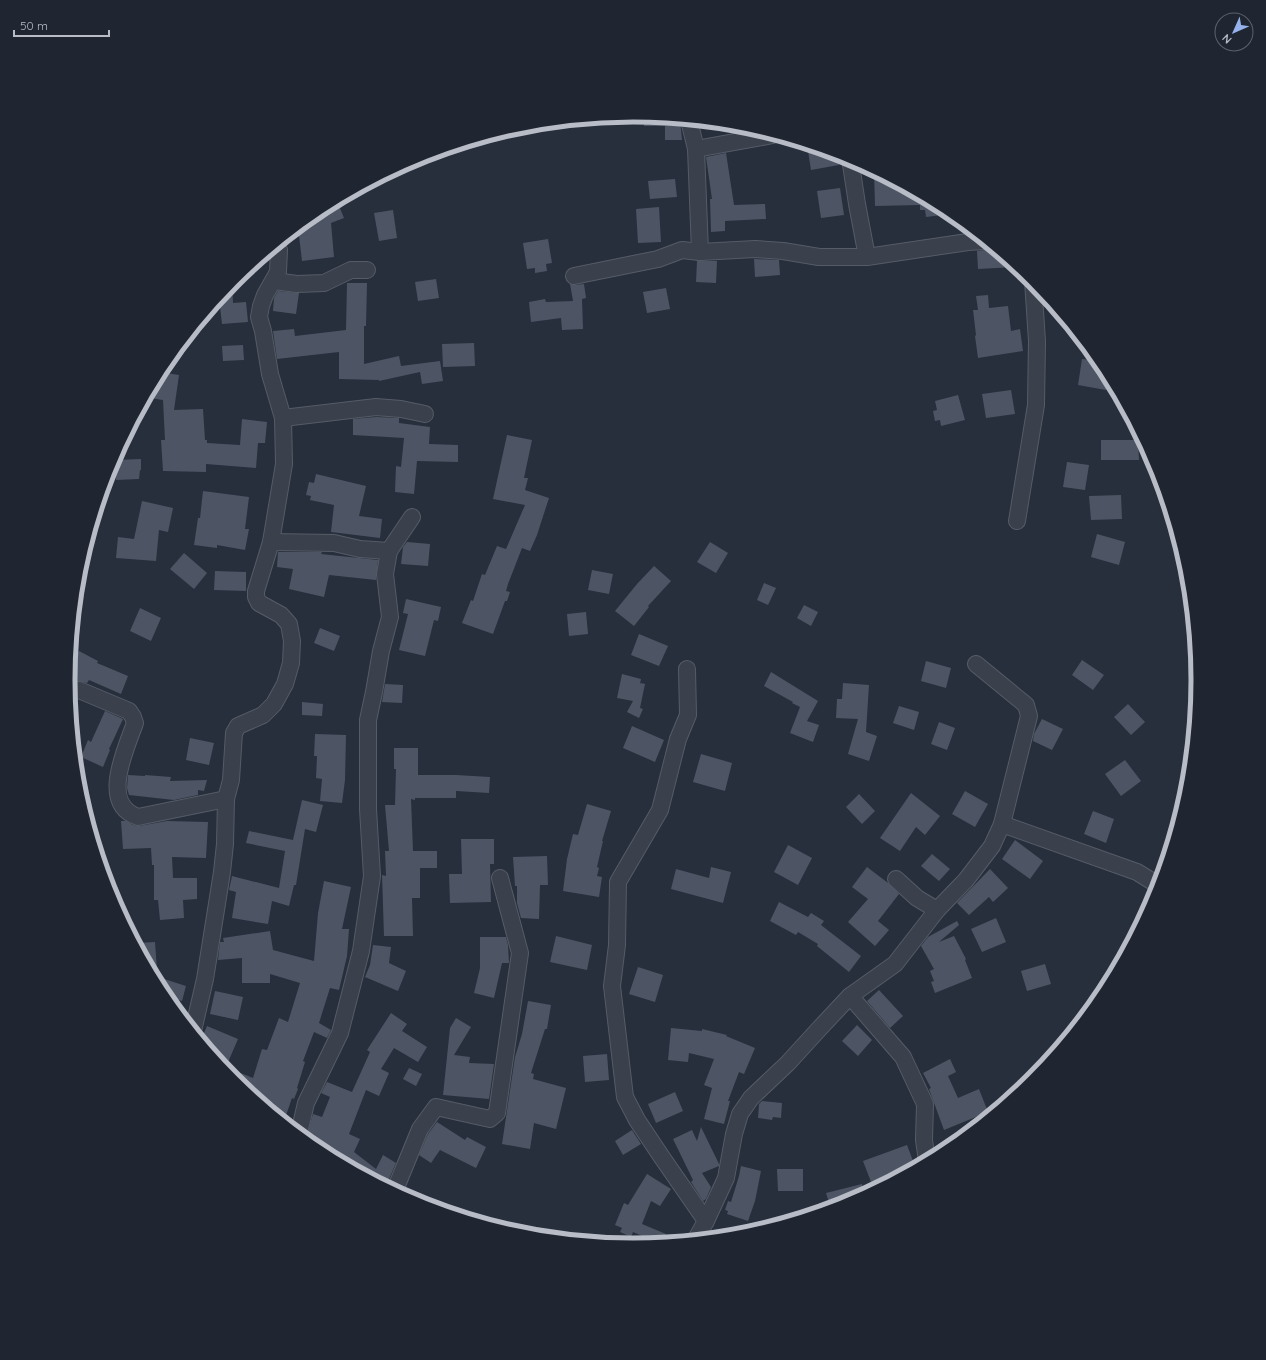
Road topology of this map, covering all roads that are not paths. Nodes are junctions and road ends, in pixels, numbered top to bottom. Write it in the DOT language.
graph roads {
  1 [pos="690,125"];
  2 [pos="761,137"];
  3 [pos="696,149"];
  4 [pos="851,166"];
  5 [pos="978,241"];
  6 [pos="279,249"];
  7 [pos="700,252"];
  8 [pos="867,257"];
  9 [pos="367,270"];
  10 [pos="574,276"];
  11 [pos="274,280"];
  12 [pos="1034,291"];
  13 [pos="425,414"];
  14 [pos="283,418"];
  15 [pos="412,517"];
  16 [pos="1017,521"];
  17 [pos="271,542"];
  18 [pos="389,551"];
  19 [pos="976,664"];
  20 [pos="687,669"];
  21 [pos="79,690"];
  22 [pos="226,799"];
  23 [pos="1002,824"];
  24 [pos="500,878"];
  25 [pos="896,879"];
  26 [pos="1153,882"];
  27 [pos="937,910"];
  28 [pos="850,996"];
  29 [pos="194,1025"];
  30 [pos="300,1128"];
  31 [pos="925,1155"];
  32 [pos="397,1185"];
  33 [pos="706,1222"];
  34 [pos="700,1234"];
  1 -- 3 [label="street"];
  2 -- 3 [label="street"];
  3 -- 7 [label="street"];
  4 -- 8 [label="street"];
  5 -- 8 [label="street"];
  6 -- 11 [label="street"];
  7 -- 8 [label="street"];
  7 -- 10 [label="street"];
  9 -- 11 [label="street"];
  11 -- 14 [label="street"];
  12 -- 16 [label="street"];
  13 -- 14 [label="street"];
  14 -- 17 [label="street"];
  15 -- 18 [label="street"];
  17 -- 18 [label="street"];
  17 -- 22 [label="street"];
  18 -- 30 [label="street"];
  19 -- 23 [label="street"];
  20 -- 33 [label="street"];
  21 -- 22 [label="street"];
  22 -- 29 [label="street"];
  23 -- 26 [label="street"];
  23 -- 27 [label="street"];
  24 -- 32 [label="street"];
  25 -- 27 [label="street"];
  27 -- 28 [label="street"];
  28 -- 31 [label="street"];
  28 -- 33 [label="street"];
  33 -- 34 [label="street"];
}
